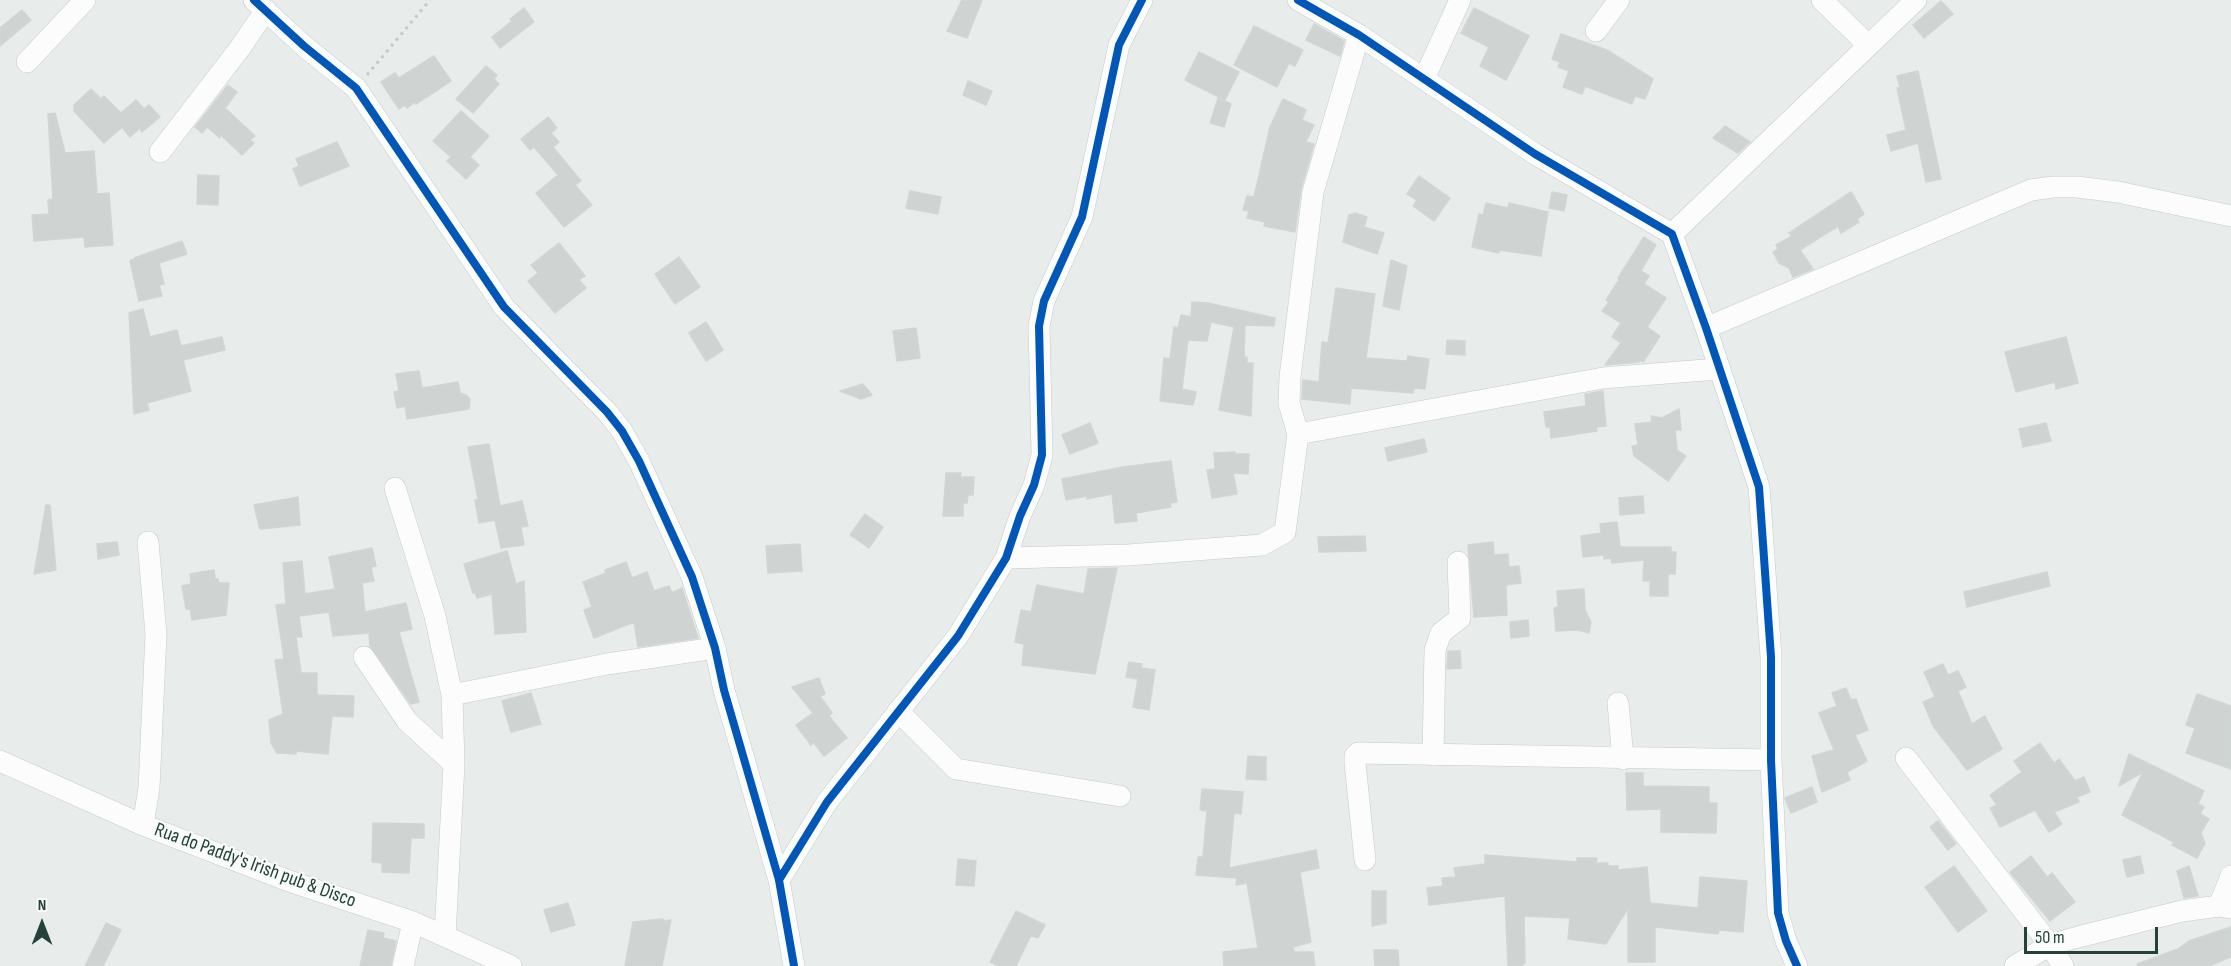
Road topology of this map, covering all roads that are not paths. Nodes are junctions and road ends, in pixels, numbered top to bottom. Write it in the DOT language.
graph roads {
  1 [pos="85,0"];
  2 [pos="1142,0"];
  3 [pos="1298,0"];
  4 [pos="1460,0"];
  5 [pos="1619,0"];
  6 [pos="1822,0"];
  7 [pos="1916,0"];
  8 [pos="260,5"];
  9 [pos="1596,31"];
  10 [pos="1359,35"];
  11 [pos="1868,45"];
  12 [pos="27,62"];
  13 [pos="1424,79"];
  14 [pos="160,152"];
  15 [pos="2231,216"];
  16 [pos="1672,234"];
  17 [pos="1706,328"];
  18 [pos="1718,369"];
  19 [pos="1298,434"];
  20 [pos="395,488"];
  21 [pos="148,542"];
  22 [pos="1006,558"];
  23 [pos="1458,562"];
  24 [pos="715,648"];
  25 [pos="364,657"];
  26 [pos="452,695"];
  27 [pos="1618,703"];
  28 [pos="898,711"];
  29 [pos="1433,755"];
  30 [pos="1906,758"];
  31 [pos="1623,759"];
  32 [pos="1771,760"];
  33 [pos="0,761"];
  34 [pos="454,764"];
  35 [pos="1120,796"];
  36 [pos="143,825"];
  37 [pos="1365,860"];
  38 [pos="2231,876"];
  39 [pos="779,880"];
  40 [pos="2225,907"];
  41 [pos="413,922"];
  42 [pos="445,936"];
  43 [pos="2050,945"];
  44 [pos="403,966"];
  45 [pos="511,966"];
  46 [pos="794,966"];
  47 [pos="1797,966"];
  48 [pos="2015,966"];
  49 [pos="2063,966"];
  1 -- 12 [label="street"];
  2 -- 22 [label="street"];
  3 -- 10 [label="street"];
  4 -- 13 [label="street"];
  5 -- 9 [label="street"];
  6 -- 11 [label="street"];
  7 -- 11 [label="street"];
  8 -- 14 [label="street"];
  8 -- 24 [label="street"];
  10 -- 13 [label="street"];
  10 -- 19 [label="street"];
  11 -- 16 [label="street"];
  13 -- 16 [label="street"];
  15 -- 17 [label="street"];
  16 -- 17 [label="street"];
  17 -- 18 [label="street"];
  18 -- 19 [label="street"];
  18 -- 32 [label="street"];
  19 -- 22 [label="street"];
  20 -- 26 [label="street"];
  21 -- 36 [label="street"];
  22 -- 28 [label="street"];
  23 -- 29 [label="street"];
  24 -- 26 [label="street"];
  24 -- 39 [label="street"];
  25 -- 34 [label="street"];
  26 -- 34 [label="street"];
  27 -- 31 [label="street"];
  28 -- 35 [label="street"];
  28 -- 39 [label="street"];
  29 -- 31 [label="street"];
  29 -- 37 [label="street"];
  30 -- 43 [label="street"];
  31 -- 32 [label="street"];
  32 -- 47 [label="street"];
  33 -- 36 [label="street, Rua do Paddy's Irish pub & Disco"];
  34 -- 42 [label="street"];
  36 -- 41 [label="street, Rua do Paddy's Irish pub & Disco"];
  38 -- 40 [label="street"];
  39 -- 46 [label="street"];
  40 -- 43 [label="street"];
  41 -- 42 [label="street, Rua do Paddy's Irish pub & Disco"];
  41 -- 44 [label="street"];
  42 -- 45 [label="street, Rua do Paddy's Irish pub & Disco"];
  43 -- 48 [label="street"];
  43 -- 49 [label="street"];
}
